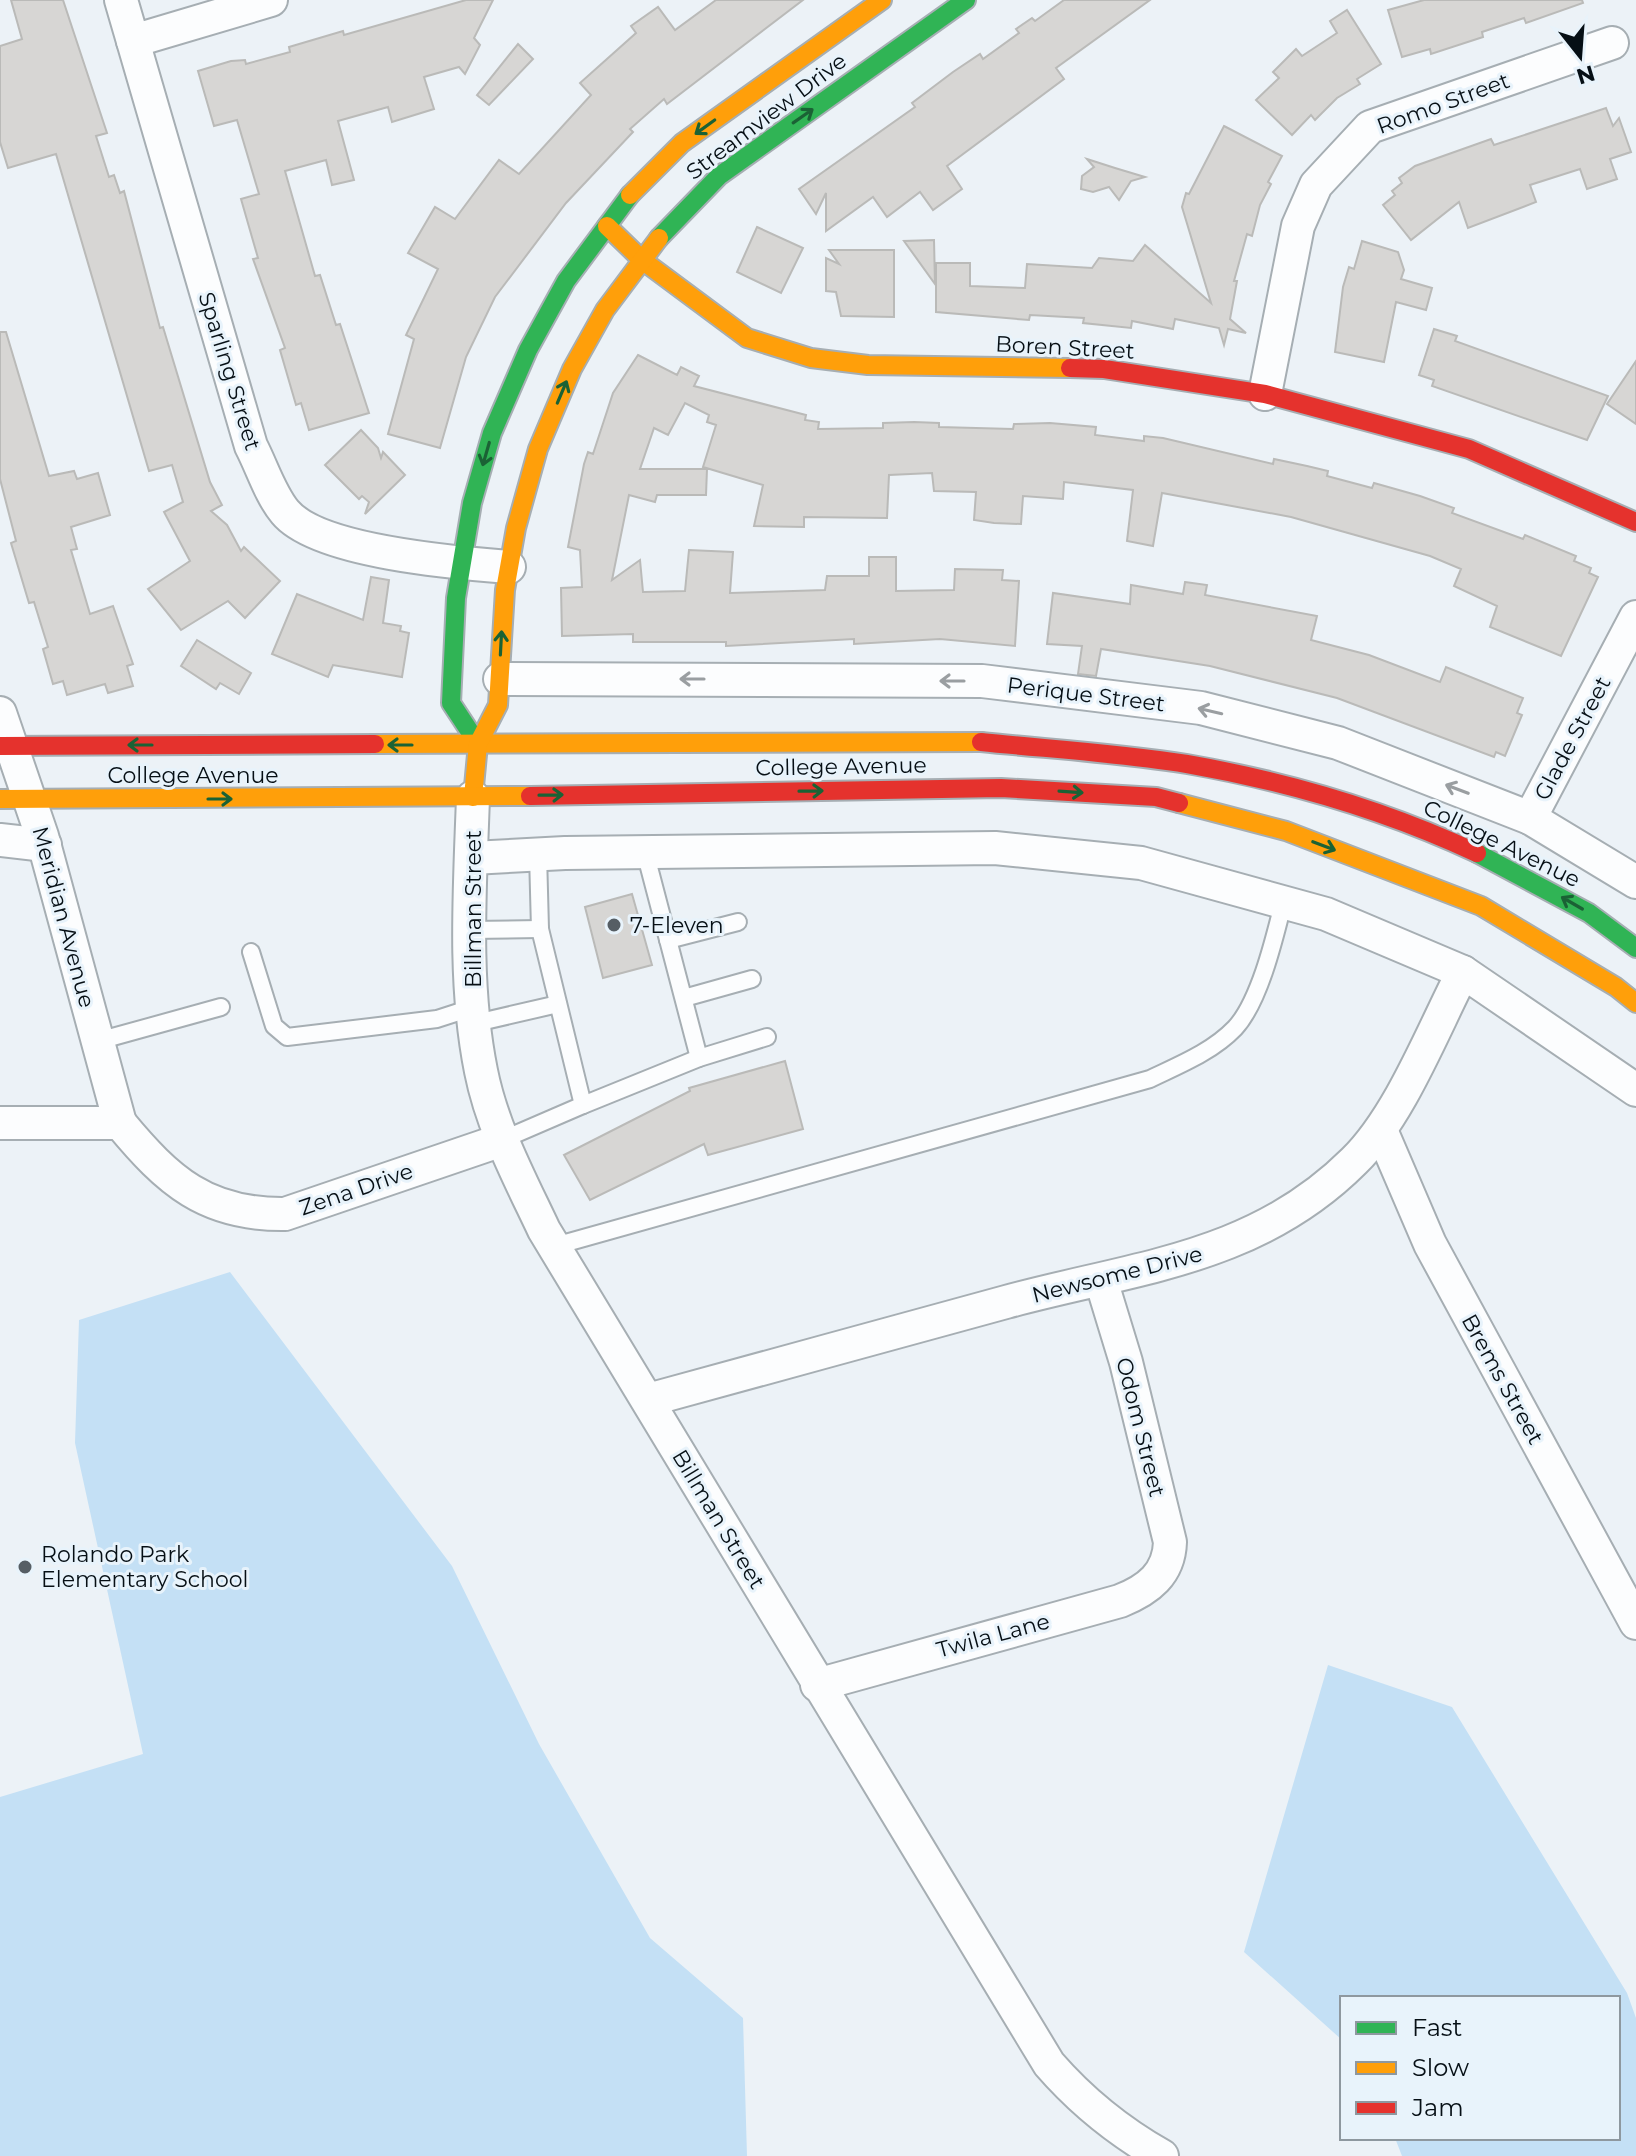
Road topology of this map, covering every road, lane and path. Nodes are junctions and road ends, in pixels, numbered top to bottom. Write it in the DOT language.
graph roads {
  1 [pos="121,0"];
  2 [pos="271,0"];
  3 [pos="882,0"];
  4 [pos="966,0"];
  5 [pos="133,41"];
  6 [pos="1612,43"];
  7 [pos="607,226"];
  8 [pos="642,260"];
  9 [pos="1265,394"];
  10 [pos="1636,522"];
  11 [pos="462,563"];
  12 [pos="509,567"];
  13 [pos="1636,617"];
  14 [pos="500,679"];
  15 [pos="0,713"];
  16 [pos="478,744"];
  17 [pos="6,746"];
  18 [pos="473,797"];
  19 [pos="15,799"];
  20 [pos="1530,818"];
  21 [pos="0,840"];
  22 [pos="45,845"];
  23 [pos="645,852"];
  24 [pos="538,854"];
  25 [pos="472,858"];
  26 [pos="1636,882"];
  27 [pos="1284,900"];
  28 [pos="738,922"];
  29 [pos="540,929"];
  30 [pos="470,930"];
  31 [pos="668,940"];
  32 [pos="1636,948"];
  33 [pos="251,952"];
  34 [pos="1463,972"];
  35 [pos="752,979"];
  36 [pos="684,998"];
  37 [pos="1636,1003"];
  38 [pos="558,1004"];
  39 [pos="221,1007"];
  40 [pos="475,1015"];
  41 [pos="767,1037"];
  42 [pos="98,1041"];
  43 [pos="699,1058"];
  44 [pos="1636,1090"];
  45 [pos="583,1105"];
  46 [pos="0,1123"];
  47 [pos="120,1123"];
  48 [pos="1381,1130"];
  49 [pos="502,1140"];
  50 [pos="555,1246"];
  51 [pos="1101,1280"];
  52 [pos="648,1400"];
  53 [pos="1162,1573"];
  54 [pos="1636,1623"];
  55 [pos="817,1685"];
  56 [pos="1162,2156"];
  1 -- 5 [label="street, Sparling Street"];
  2 -- 5 [label="street"];
  3 -- 7 [label="main road, Streamview Drive, one-way"];
  8 -- 4 [label="main road, Streamview Drive, one-way"];
  5 -- 11 [label="street, Sparling Street"];
  6 -- 9 [label="street, Romo Street"];
  7 -- 8 [label="main road, Boren Street"];
  7 -- 11 [label="main road, Streamview Drive, one-way"];
  8 -- 9 [label="main road, Boren Street"];
  12 -- 8 [label="main road, Streamview Drive, one-way"];
  9 -- 10 [label="main road, Boren Street"];
  11 -- 12 [label="street, Sparling Street"];
  11 -- 16 [label="main road, Streamview Drive"];
  14 -- 12 [label="main road, Streamview Drive, one-way"];
  13 -- 20 [label="street, Glade Street"];
  14 -- 16 [label="main road, Streamview Drive"];
  20 -- 14 [label="street, Perique Street, one-way"];
  15 -- 17 [label="street, Meridian Avenue"];
  16 -- 17 [label="main road, College Avenue, one-way"];
  16 -- 18 [label="main road, Streamview Drive"];
  32 -- 16 [label="main road, College Avenue, one-way"];
  17 -- 19 [label="street, Meridian Avenue"];
  19 -- 18 [label="main road, College Avenue, one-way"];
  18 -- 25 [label="street, Billman Street"];
  18 -- 37 [label="main road, College Avenue, one-way"];
  19 -- 22 [label="street, Meridian Avenue"];
  20 -- 26 [label="street, Perique Street"];
  21 -- 22 [label="street"];
  22 -- 42 [label="street, Meridian Avenue"];
  23 -- 24 [label="street"];
  23 -- 27 [label="street"];
  23 -- 31 [label="lane"];
  24 -- 25 [label="street"];
  24 -- 29 [label="lane"];
  25 -- 30 [label="street, Billman Street"];
  27 -- 34 [label="street"];
  27 -- 50 [label="lane"];
  28 -- 31 [label="lane"];
  29 -- 30 [label="lane"];
  29 -- 38 [label="lane"];
  30 -- 40 [label="street, Billman Street"];
  31 -- 36 [label="lane"];
  33 -- 40 [label="lane"];
  34 -- 44 [label="street"];
  34 -- 48 [label="street, Newsome Drive"];
  35 -- 36 [label="lane"];
  36 -- 43 [label="lane"];
  38 -- 40 [label="lane"];
  38 -- 45 [label="lane"];
  39 -- 42 [label="lane"];
  40 -- 49 [label="street, Billman Street"];
  41 -- 43 [label="lane"];
  42 -- 47 [label="street, Meridian Avenue"];
  43 -- 45 [label="lane"];
  45 -- 49 [label="lane"];
  46 -- 47 [label="street"];
  47 -- 49 [label="street, Zena Drive"];
  48 -- 51 [label="street, Newsome Drive"];
  48 -- 54 [label="street, Brems Street"];
  49 -- 50 [label="street, Billman Street"];
  50 -- 52 [label="street, Billman Street"];
  51 -- 52 [label="street, Newsome Drive"];
  51 -- 53 [label="street, Odom Street"];
  52 -- 55 [label="street, Billman Street"];
  53 -- 55 [label="street, Twila Lane"];
  55 -- 56 [label="street, Billman Street"];
}
